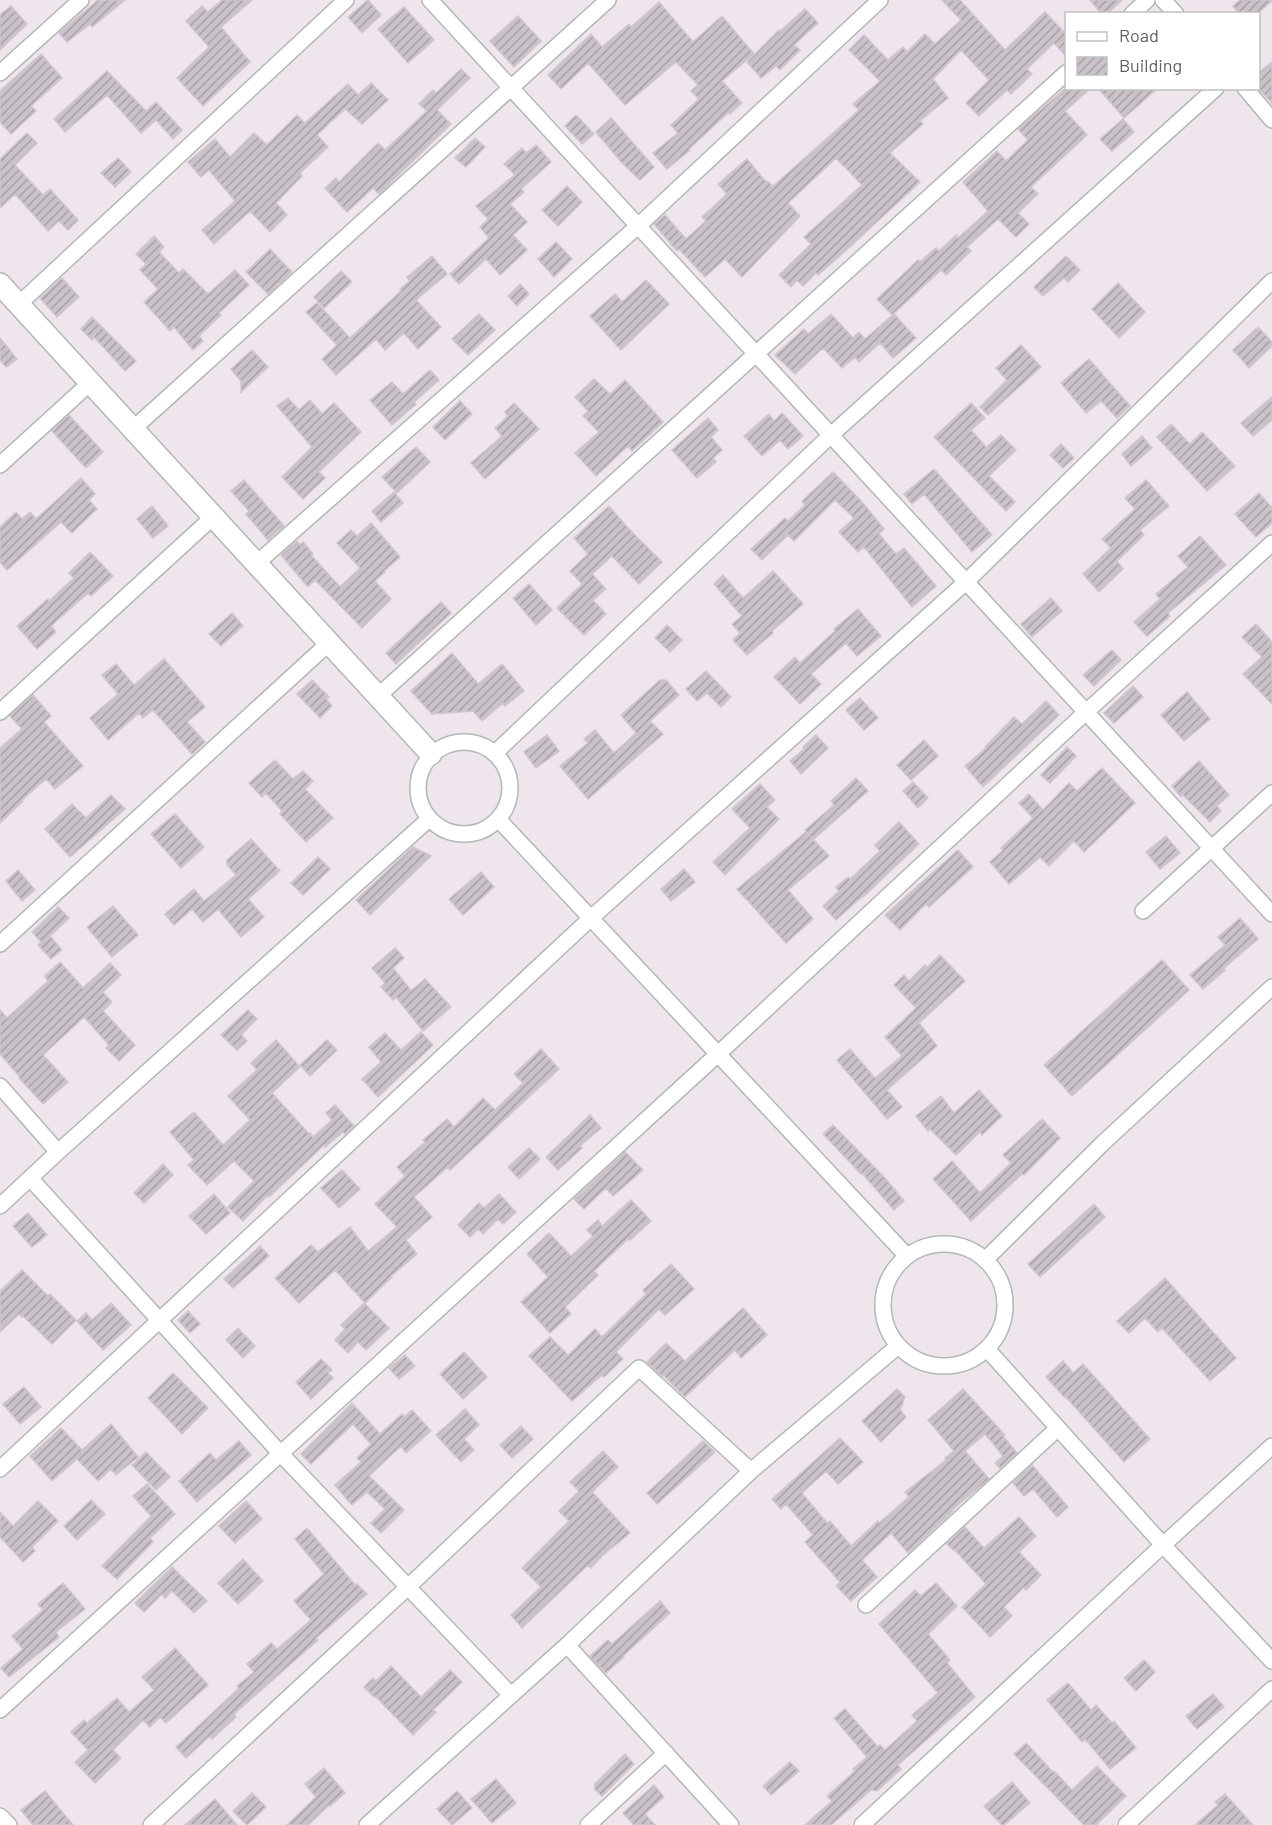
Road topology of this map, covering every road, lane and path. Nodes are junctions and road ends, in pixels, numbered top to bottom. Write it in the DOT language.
graph roads {
  1 [pos="81,0"];
  2 [pos="346,0"];
  3 [pos="430,0"];
  4 [pos="608,0"];
  5 [pos="880,0"];
  6 [pos="1147,0"];
  7 [pos="1163,0"];
  8 [pos="1134,12"];
  9 [pos="1174,12"];
  10 [pos="0,73"];
  11 [pos="1065,74"];
  12 [pos="511,87"];
  13 [pos="1214,90"];
  14 [pos="1247,90"];
  15 [pos="1272,120"];
  16 [pos="638,226"];
  17 [pos="1272,281"];
  18 [pos="0,284"];
  19 [pos="19,304"];
  20 [pos="756,354"];
  21 [pos="90,382"];
  22 [pos="133,429"];
  23 [pos="831,435"];
  24 [pos="0,465"];
  25 [pos="213,517"];
  26 [pos="1272,543"];
  27 [pos="256,564"];
  28 [pos="966,582"];
  29 [pos="330,642"];
  30 [pos="377,697"];
  31 [pos="0,712"];
  32 [pos="1086,712"];
  33 [pos="495,753"];
  34 [pos="431,754"];
  35 [pos="1272,793"];
  36 [pos="429,819"];
  37 [pos="498,819"];
  38 [pos="1212,849"];
  39 [pos="1143,911"];
  40 [pos="1272,915"];
  41 [pos="591,918"];
  42 [pos="0,944"];
  43 [pos="1272,987"];
  44 [pos="718,1054"];
  45 [pos="0,1086"];
  46 [pos="58,1152"];
  47 [pos="30,1178"];
  48 [pos="0,1206"];
  49 [pos="907,1256"];
  50 [pos="985,1260"];
  51 [pos="159,1321"];
  52 [pos="898,1346"];
  53 [pos="987,1349"];
  54 [pos="1058,1428"];
  55 [pos="1272,1446"];
  56 [pos="280,1453"];
  57 [pos="0,1468"];
  58 [pos="751,1471"];
  59 [pos="1163,1545"];
  60 [pos="408,1587"];
  61 [pos="866,1605"];
  62 [pos="567,1645"];
  63 [pos="1272,1661"];
  64 [pos="1272,1689"];
  65 [pos="511,1695"];
  66 [pos="0,1710"];
  67 [pos="666,1753"];
  68 [pos="0,1816"];
  69 [pos="9,1825"];
  70 [pos="151,1825"];
  71 [pos="368,1825"];
  72 [pos="588,1825"];
  73 [pos="731,1825"];
  74 [pos="862,1825"];
  75 [pos="1126,1825"];
  1 -- 10 [label="street"];
  2 -- 19 [label="street"];
  3 -- 12 [label="street"];
  4 -- 12 [label="street"];
  5 -- 16 [label="street"];
  6 -- 8 [label="street"];
  7 -- 9 [label="street"];
  11 -- 20 [label="street"];
  12 -- 16 [label="street"];
  12 -- 22 [label="street"];
  13 -- 23 [label="street"];
  14 -- 15 [label="street"];
  16 -- 20 [label="street"];
  16 -- 27 [label="street"];
  17 -- 28 [label="street"];
  18 -- 19 [label="street"];
  19 -- 21 [label="street"];
  20 -- 23 [label="street"];
  20 -- 30 [label="street"];
  21 -- 22 [label="street"];
  21 -- 24 [label="street"];
  22 -- 25 [label="street"];
  23 -- 28 [label="street"];
  23 -- 33 [label="street"];
  25 -- 27 [label="street"];
  25 -- 31 [label="street"];
  26 -- 32 [label="street"];
  27 -- 29 [label="street"];
  28 -- 32 [label="street"];
  28 -- 41 [label="street"];
  29 -- 30 [label="street"];
  29 -- 42 [label="street"];
  30 -- 34 [label="street"];
  32 -- 38 [label="street"];
  32 -- 44 [label="street"];
  33 -- 34 [label="street"];
  33 -- 37 [label="street"];
  34 -- 36 [label="street"];
  35 -- 38 [label="street"];
  36 -- 37 [label="street"];
  36 -- 46 [label="street"];
  37 -- 41 [label="street"];
  38 -- 39 [label="street"];
  38 -- 40 [label="street"];
  41 -- 44 [label="street"];
  41 -- 51 [label="street"];
  43 -- 50 [label="street"];
  44 -- 49 [label="street"];
  44 -- 56 [label="street"];
  45 -- 46 [label="street"];
  46 -- 47 [label="street"];
  47 -- 48 [label="street"];
  47 -- 51 [label="street"];
  49 -- 50 [label="street"];
  49 -- 52 [label="street"];
  50 -- 53 [label="street"];
  51 -- 56 [label="street"];
  51 -- 57 [label="street"];
  52 -- 53 [label="street"];
  52 -- 58 [label="street"];
  53 -- 54 [label="street"];
  54 -- 59 [label="street"];
  54 -- 61 [label="street"];
  55 -- 59 [label="street"];
  56 -- 60 [label="street"];
  56 -- 66 [label="street"];
  58 -- 60 [label="street"];
  58 -- 62 [label="street"];
  59 -- 63 [label="street"];
  59 -- 74 [label="street"];
  60 -- 65 [label="street"];
  60 -- 70 [label="street"];
  62 -- 65 [label="street"];
  62 -- 67 [label="street"];
  64 -- 75 [label="street"];
  65 -- 71 [label="street"];
  67 -- 72 [label="street"];
  67 -- 73 [label="street"];
  68 -- 69 [label="street"];
}
